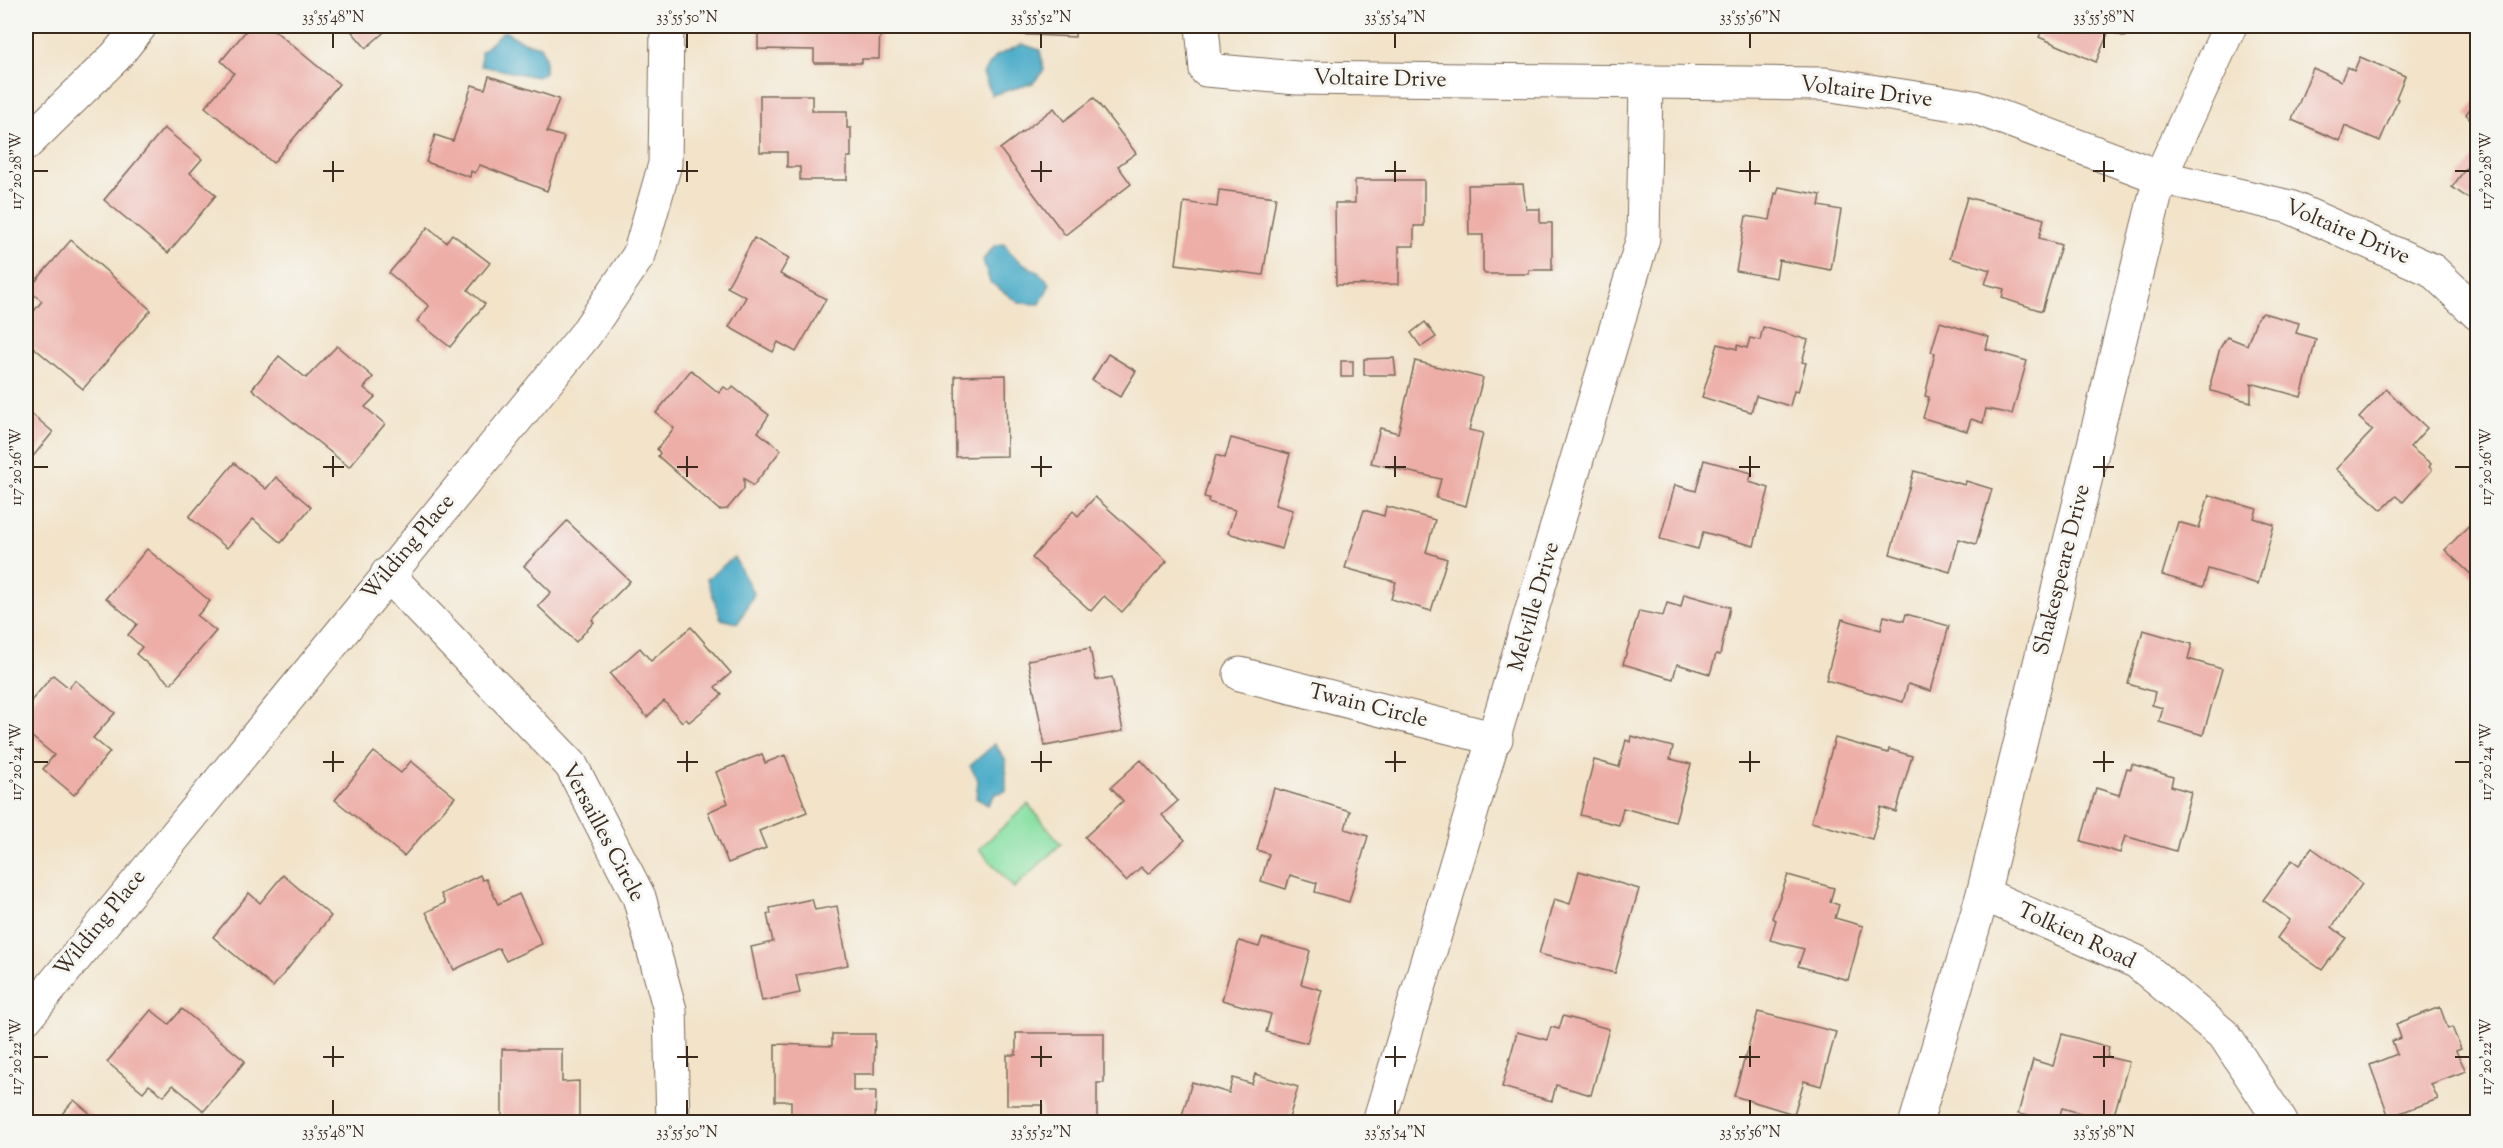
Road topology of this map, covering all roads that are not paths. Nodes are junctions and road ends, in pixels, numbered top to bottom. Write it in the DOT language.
graph roads {
  1 [pos="140,26"];
  2 [pos="667,26"];
  3 [pos="1202,26"];
  4 [pos="2230,26"];
  5 [pos="1646,84"];
  6 [pos="26,144"];
  7 [pos="2160,177"];
  8 [pos="2478,314"];
  9 [pos="387,574"];
  10 [pos="1240,674"];
  11 [pos="1496,739"];
  12 [pos="1983,894"];
  13 [pos="26,1018"];
  14 [pos="673,1122"];
  15 [pos="1379,1122"];
  16 [pos="1916,1122"];
  17 [pos="2281,1122"];
  1 -- 6 [label="street"];
  2 -- 9 [label="street, Wilding Place"];
  3 -- 5 [label="street, Voltaire Drive"];
  4 -- 7 [label="street, Shakespeare Drive"];
  5 -- 7 [label="street, Voltaire Drive"];
  5 -- 11 [label="street, Melville Drive"];
  7 -- 8 [label="street, Voltaire Drive"];
  7 -- 12 [label="street, Shakespeare Drive"];
  9 -- 13 [label="street, Wilding Place"];
  9 -- 14 [label="street, Versailles Circle"];
  10 -- 11 [label="street, Twain Circle"];
  11 -- 15 [label="street, Melville Drive"];
  12 -- 16 [label="street, Shakespeare Drive"];
  12 -- 17 [label="street, Tolkien Road"];
}
